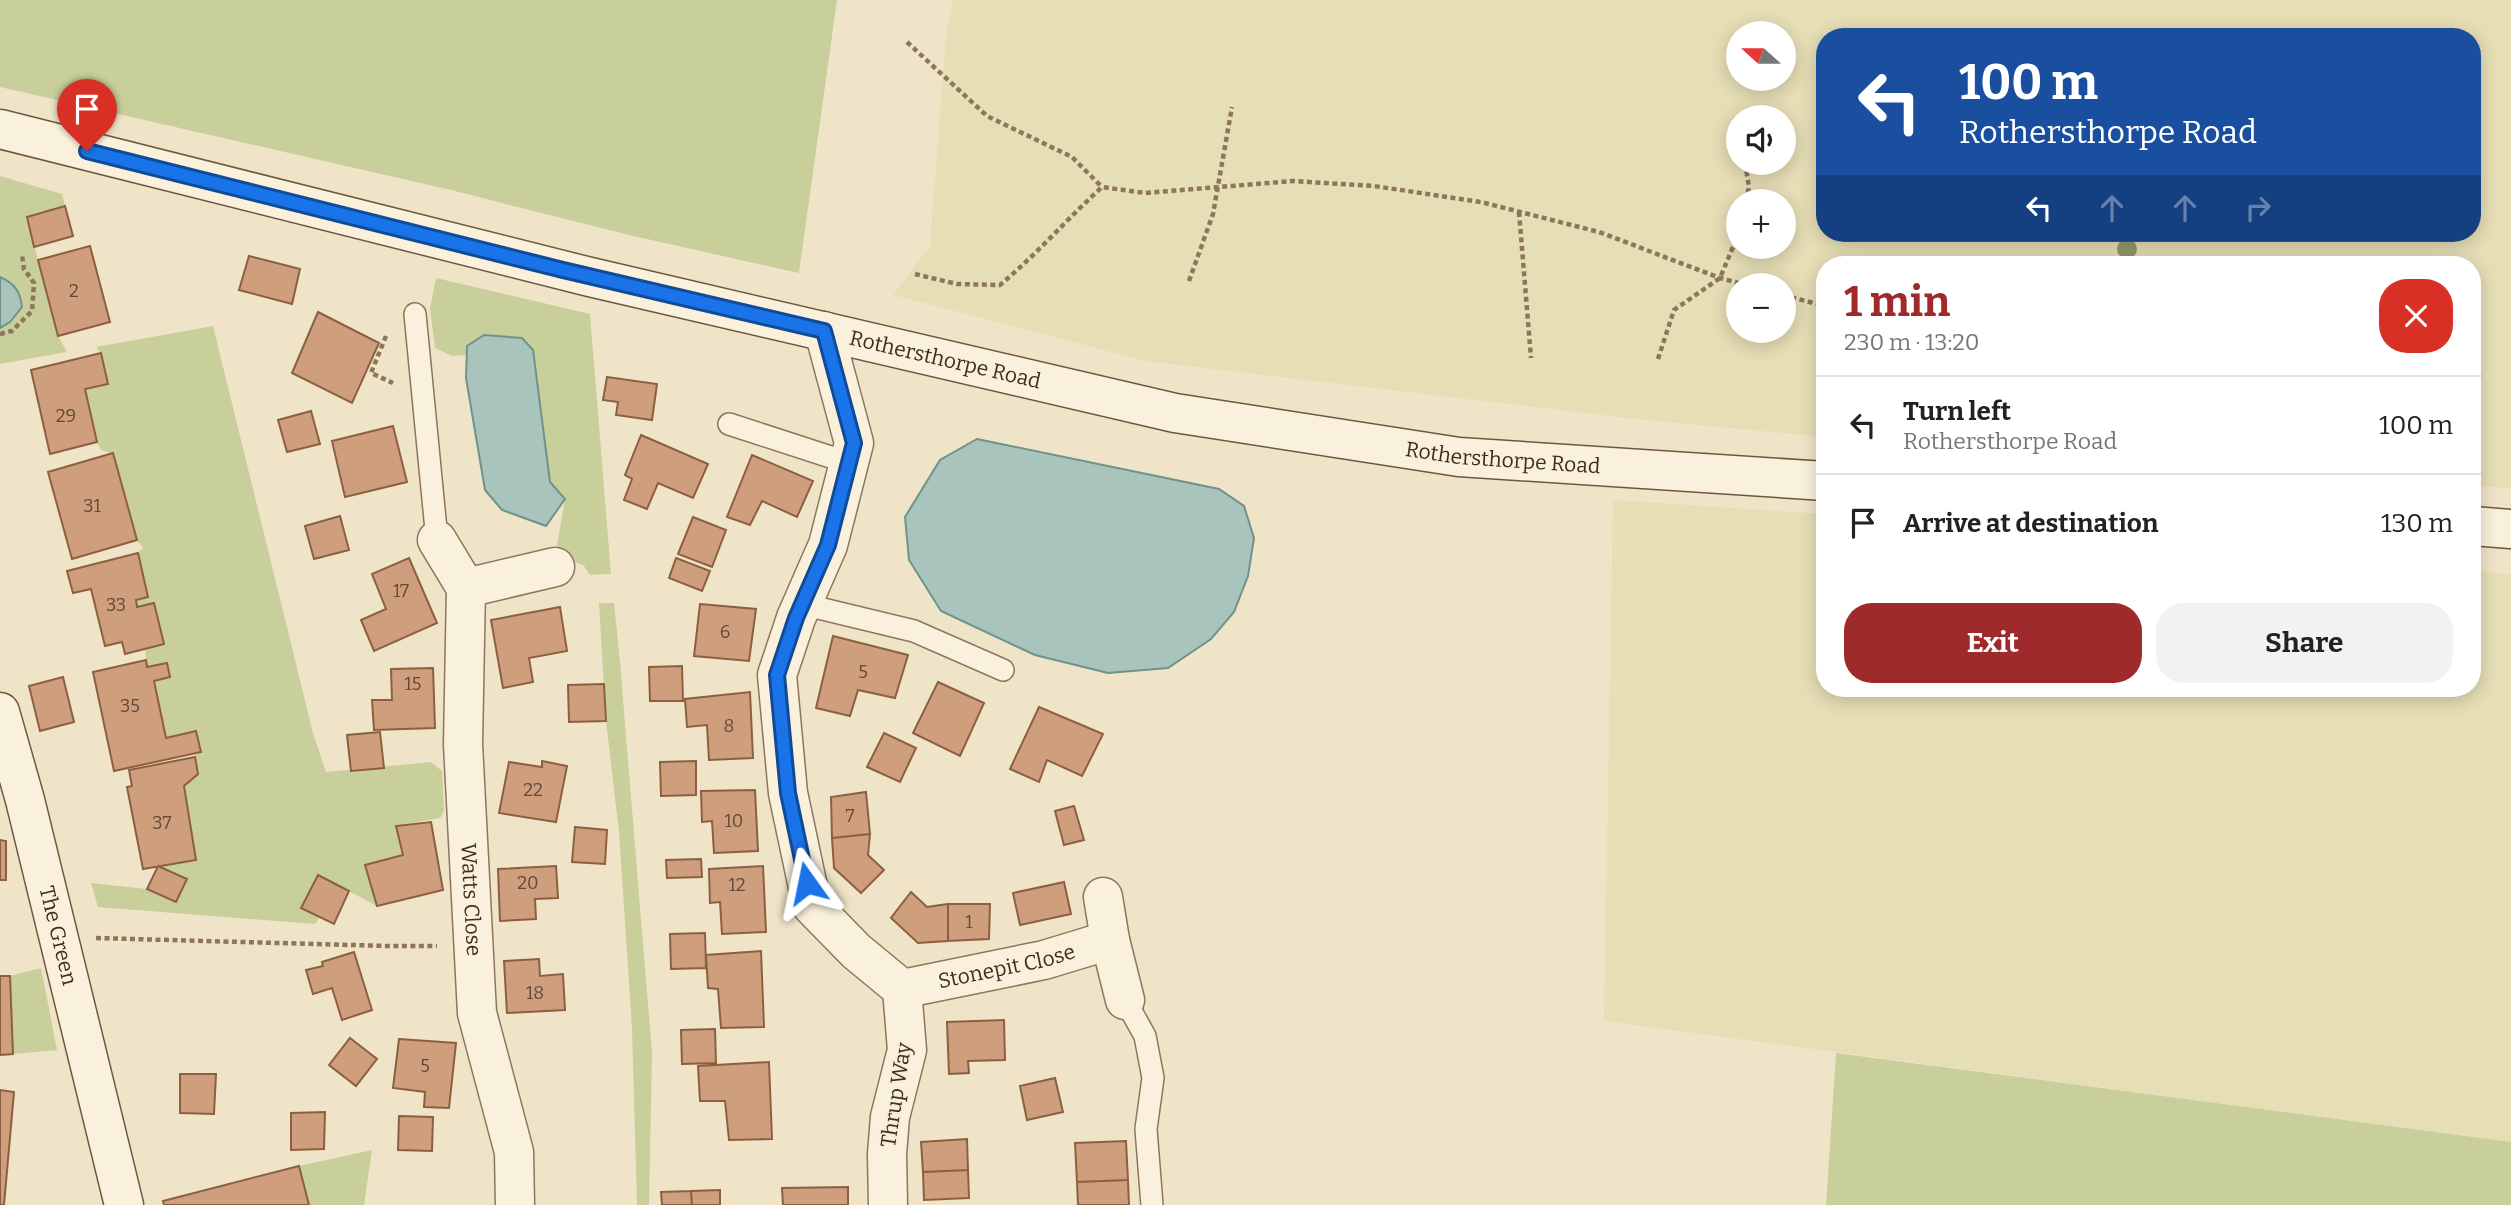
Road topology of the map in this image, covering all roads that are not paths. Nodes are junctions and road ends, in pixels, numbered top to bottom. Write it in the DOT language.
graph roads {
  1 [pos="0,129"];
  2 [pos="415,314"];
  3 [pos="824,331"];
  4 [pos="729,424"];
  5 [pos="849,463"];
  6 [pos="1816,480"];
  7 [pos="2481,527"];
  8 [pos="2511,529"];
  9 [pos="437,540"];
  10 [pos="555,567"];
  11 [pos="466,588"];
  12 [pos="802,604"];
  13 [pos="1003,670"];
  14 [pos="0,712"];
  15 [pos="12,797"];
  16 [pos="1103,897"];
  17 [pos="1110,940"];
  18 [pos="902,989"];
  19 [pos="1125,1000"];
  20 [pos="124,1205"];
  21 [pos="515,1205"];
  22 [pos="888,1205"];
  23 [pos="1152,1205"];
  1 -- 3 [label="street, Rothersthorpe Road"];
  2 -- 9 [label="lane"];
  3 -- 5 [label="street"];
  3 -- 6 [label="street, Rothersthorpe Road"];
  4 -- 5 [label="lane"];
  5 -- 12 [label="street"];
  7 -- 8 [label="street"];
  9 -- 11 [label="street"];
  10 -- 11 [label="street"];
  11 -- 21 [label="street, Watts Close"];
  12 -- 13 [label="lane"];
  12 -- 18 [label="street"];
  14 -- 15 [label="street, The Green"];
  15 -- 20 [label="street, The Green"];
  16 -- 17 [label="street"];
  17 -- 18 [label="street, Stonepit Close"];
  17 -- 19 [label="street"];
  18 -- 22 [label="street, Thrup Way"];
  19 -- 23 [label="lane"];
}
